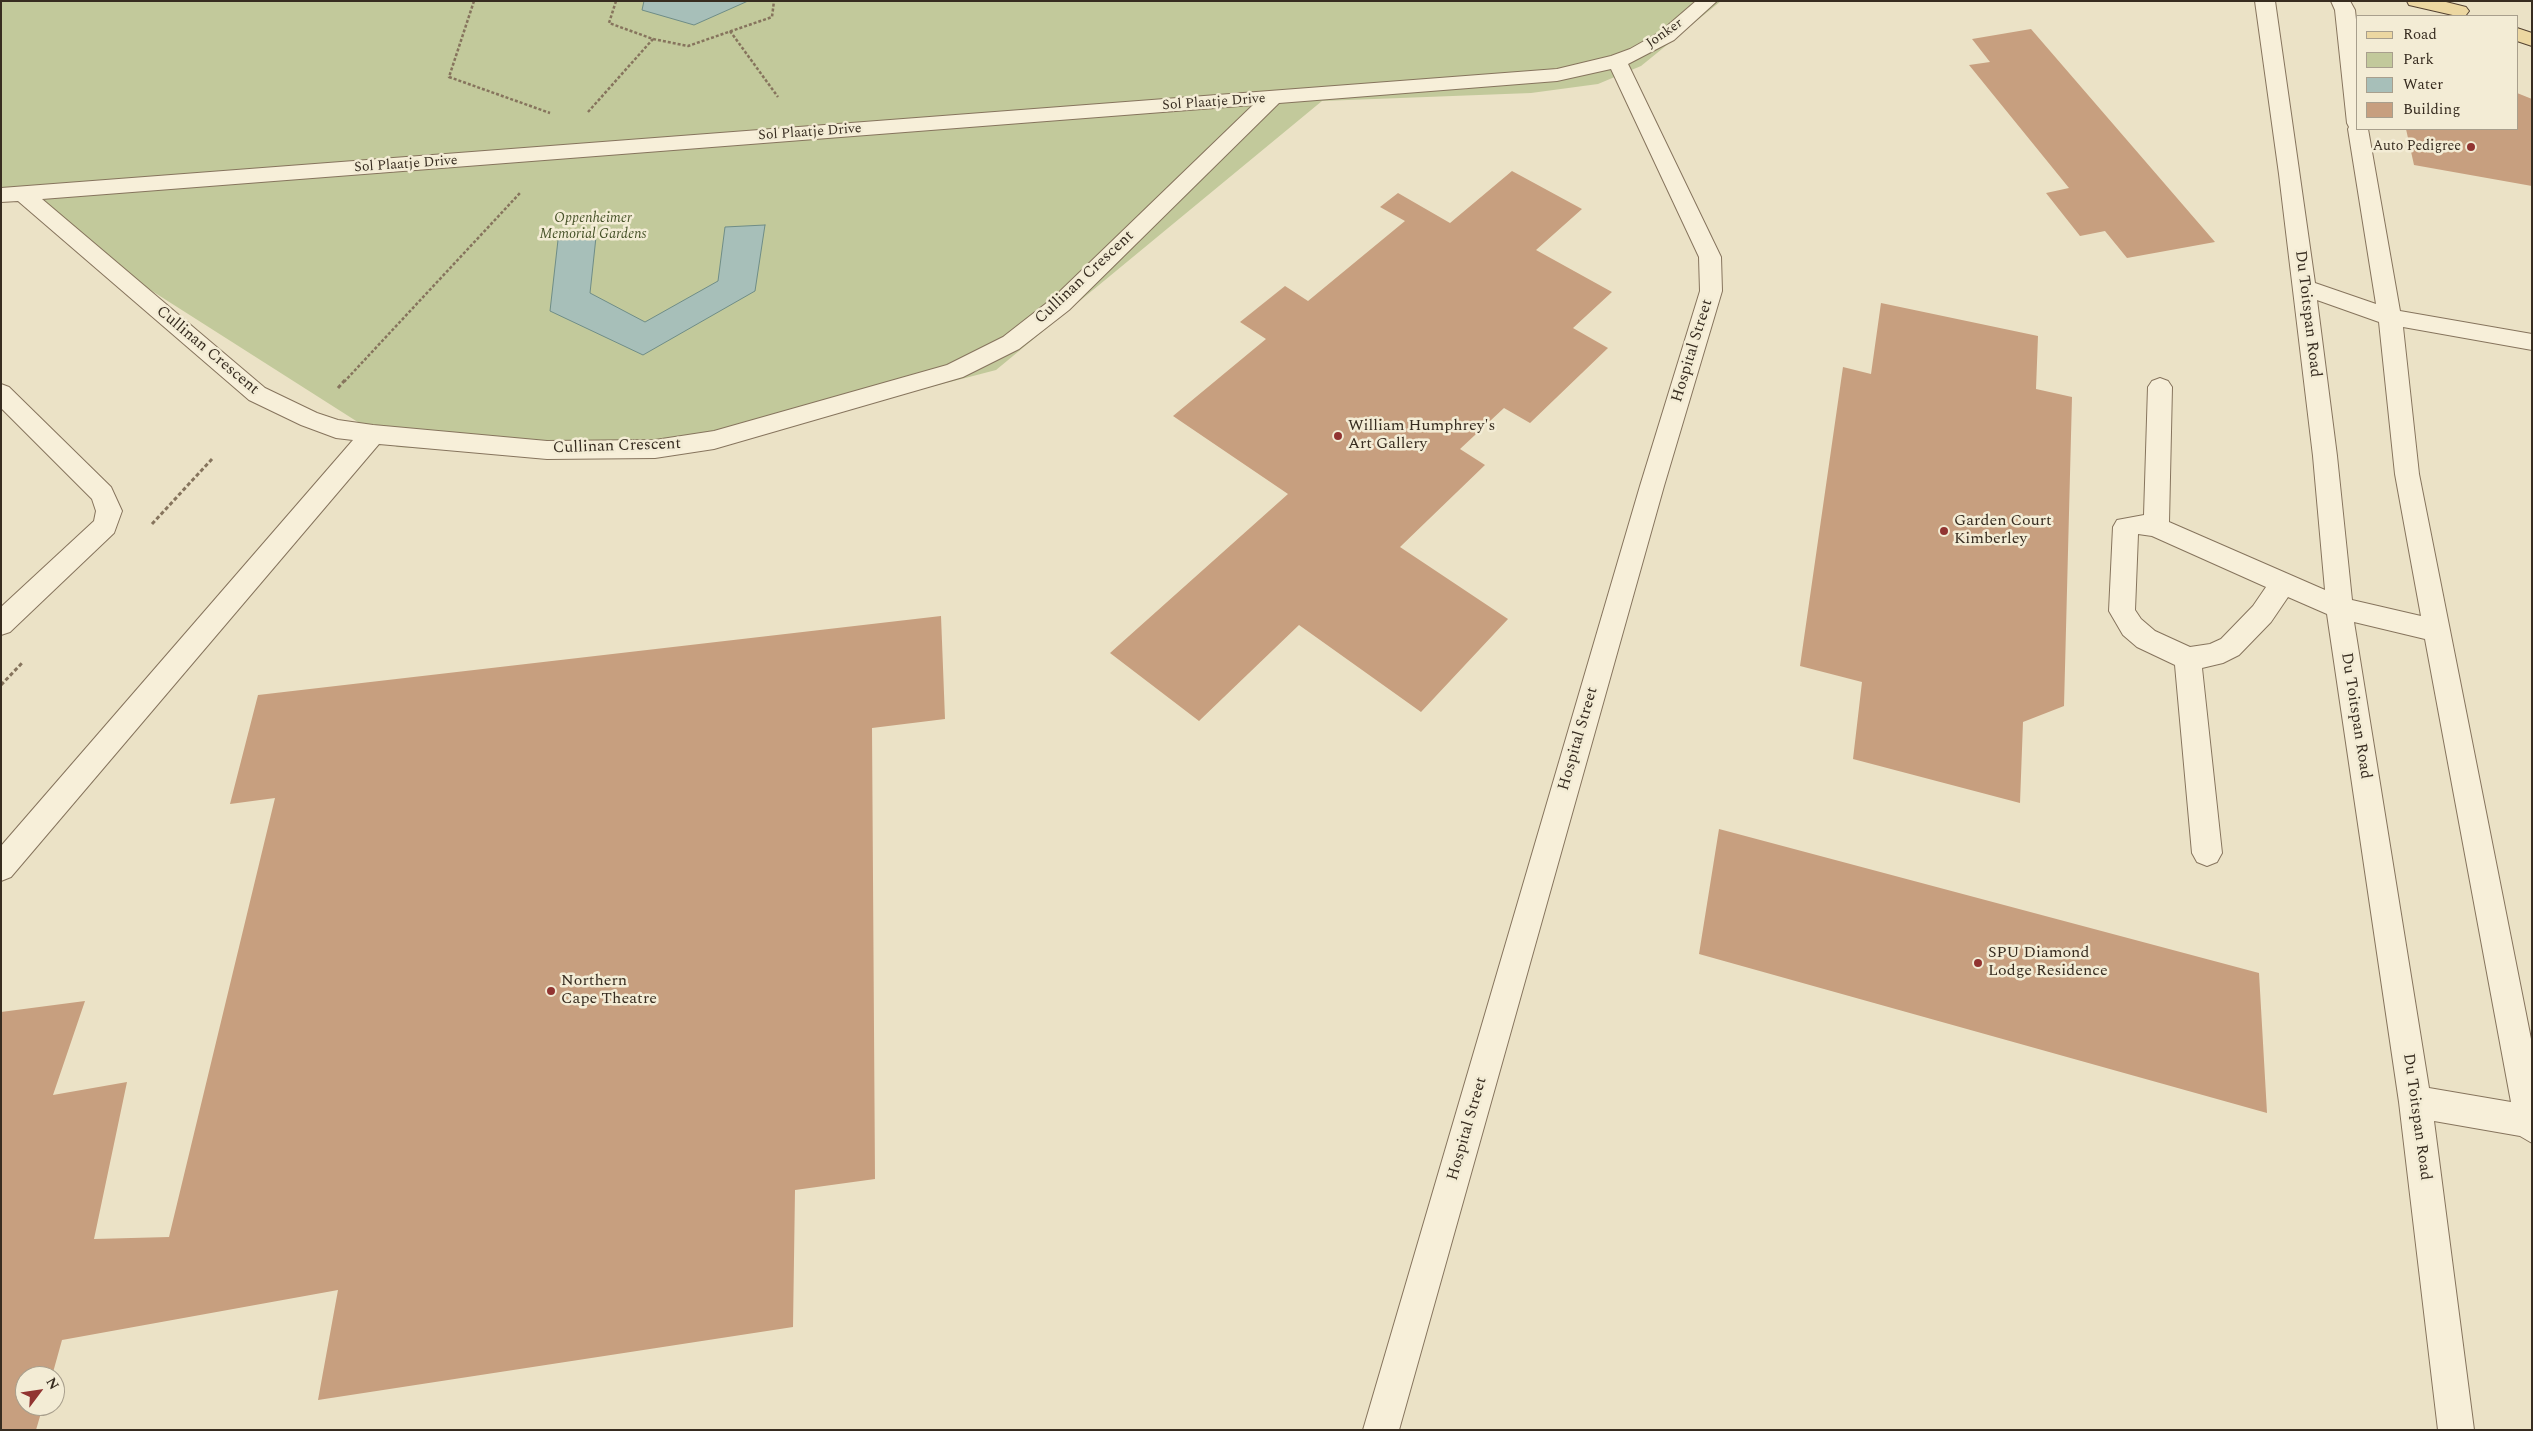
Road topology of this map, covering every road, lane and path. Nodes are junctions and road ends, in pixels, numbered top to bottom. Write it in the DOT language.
graph roads {
  1 [pos="474,1"];
  2 [pos="616,1"];
  3 [pos="774,1"];
  4 [pos="1708,1"];
  5 [pos="2266,1"];
  6 [pos="2340,1"];
  7 [pos="2416,1"];
  8 [pos="2440,1"];
  9 [pos="2466,13"];
  10 [pos="730,31"];
  11 [pos="2518,34"];
  12 [pos="653,39"];
  13 [pos="2532,40"];
  14 [pos="1617,61"];
  15 [pos="1271,98"];
  16 [pos="2356,114"];
  17 [pos="578,124"];
  18 [pos="2358,130"];
  19 [pos="804,134"];
  20 [pos="557,153"];
  21 [pos="12,194"];
  22 [pos="2302,287"];
  23 [pos="2390,317"];
  24 [pos="2532,342"];
  25 [pos="2160,387"];
  26 [pos="1,393"];
  27 [pos="309,419"];
  28 [pos="373,434"];
  29 [pos="2156,527"];
  30 [pos="2282,584"];
  31 [pos="2340,608"];
  32 [pos="1,624"];
  33 [pos="2437,632"];
  34 [pos="2188,659"];
  35 [pos="2206,853"];
  36 [pos="1,868"];
  37 [pos="2414,1102"];
  38 [pos="2531,1124"];
  39 [pos="1381,1430"];
  40 [pos="2456,1430"];
  1 -- 17 [label="path"];
  2 -- 12 [label="path"];
  3 -- 10 [label="path"];
  4 -- 14 [label="street, Jonker"];
  5 -- 22 [label="street, Du Toitspan Road"];
  6 -- 16 [label="street"];
  7 -- 9 [label="main road"];
  8 -- 9 [label="main road"];
  10 -- 12 [label="path"];
  10 -- 19 [label="path"];
  11 -- 13 [label="main road"];
  12 -- 17 [label="path"];
  14 -- 15 [label="street, Sol Plaatje Drive"];
  14 -- 39 [label="street, Hospital Street"];
  15 -- 19 [label="street, Sol Plaatje Drive"];
  15 -- 28 [label="street, Cullinan Crescent"];
  17 -- 20 [label="path"];
  18 -- 23 [label="street"];
  19 -- 20 [label="street, Sol Plaatje Drive"];
  20 -- 21 [label="street, Sol Plaatje Drive"];
  20 -- 27 [label="path"];
  21 -- 27 [label="street, Cullinan Crescent"];
  22 -- 23 [label="street"];
  22 -- 31 [label="street, Du Toitspan Road"];
  23 -- 24 [label="street"];
  23 -- 33 [label="street"];
  25 -- 29 [label="street"];
  26 -- 32 [label="street"];
  27 -- 28 [label="street, Cullinan Crescent"];
  28 -- 36 [label="street"];
  29 -- 30 [label="street"];
  29 -- 34 [label="street"];
  30 -- 31 [label="street"];
  30 -- 34 [label="street"];
  31 -- 33 [label="street"];
  31 -- 37 [label="street, Du Toitspan Road"];
  33 -- 38 [label="street"];
  34 -- 35 [label="street"];
  37 -- 38 [label="street"];
  37 -- 40 [label="street, Du Toitspan Road"];
}
